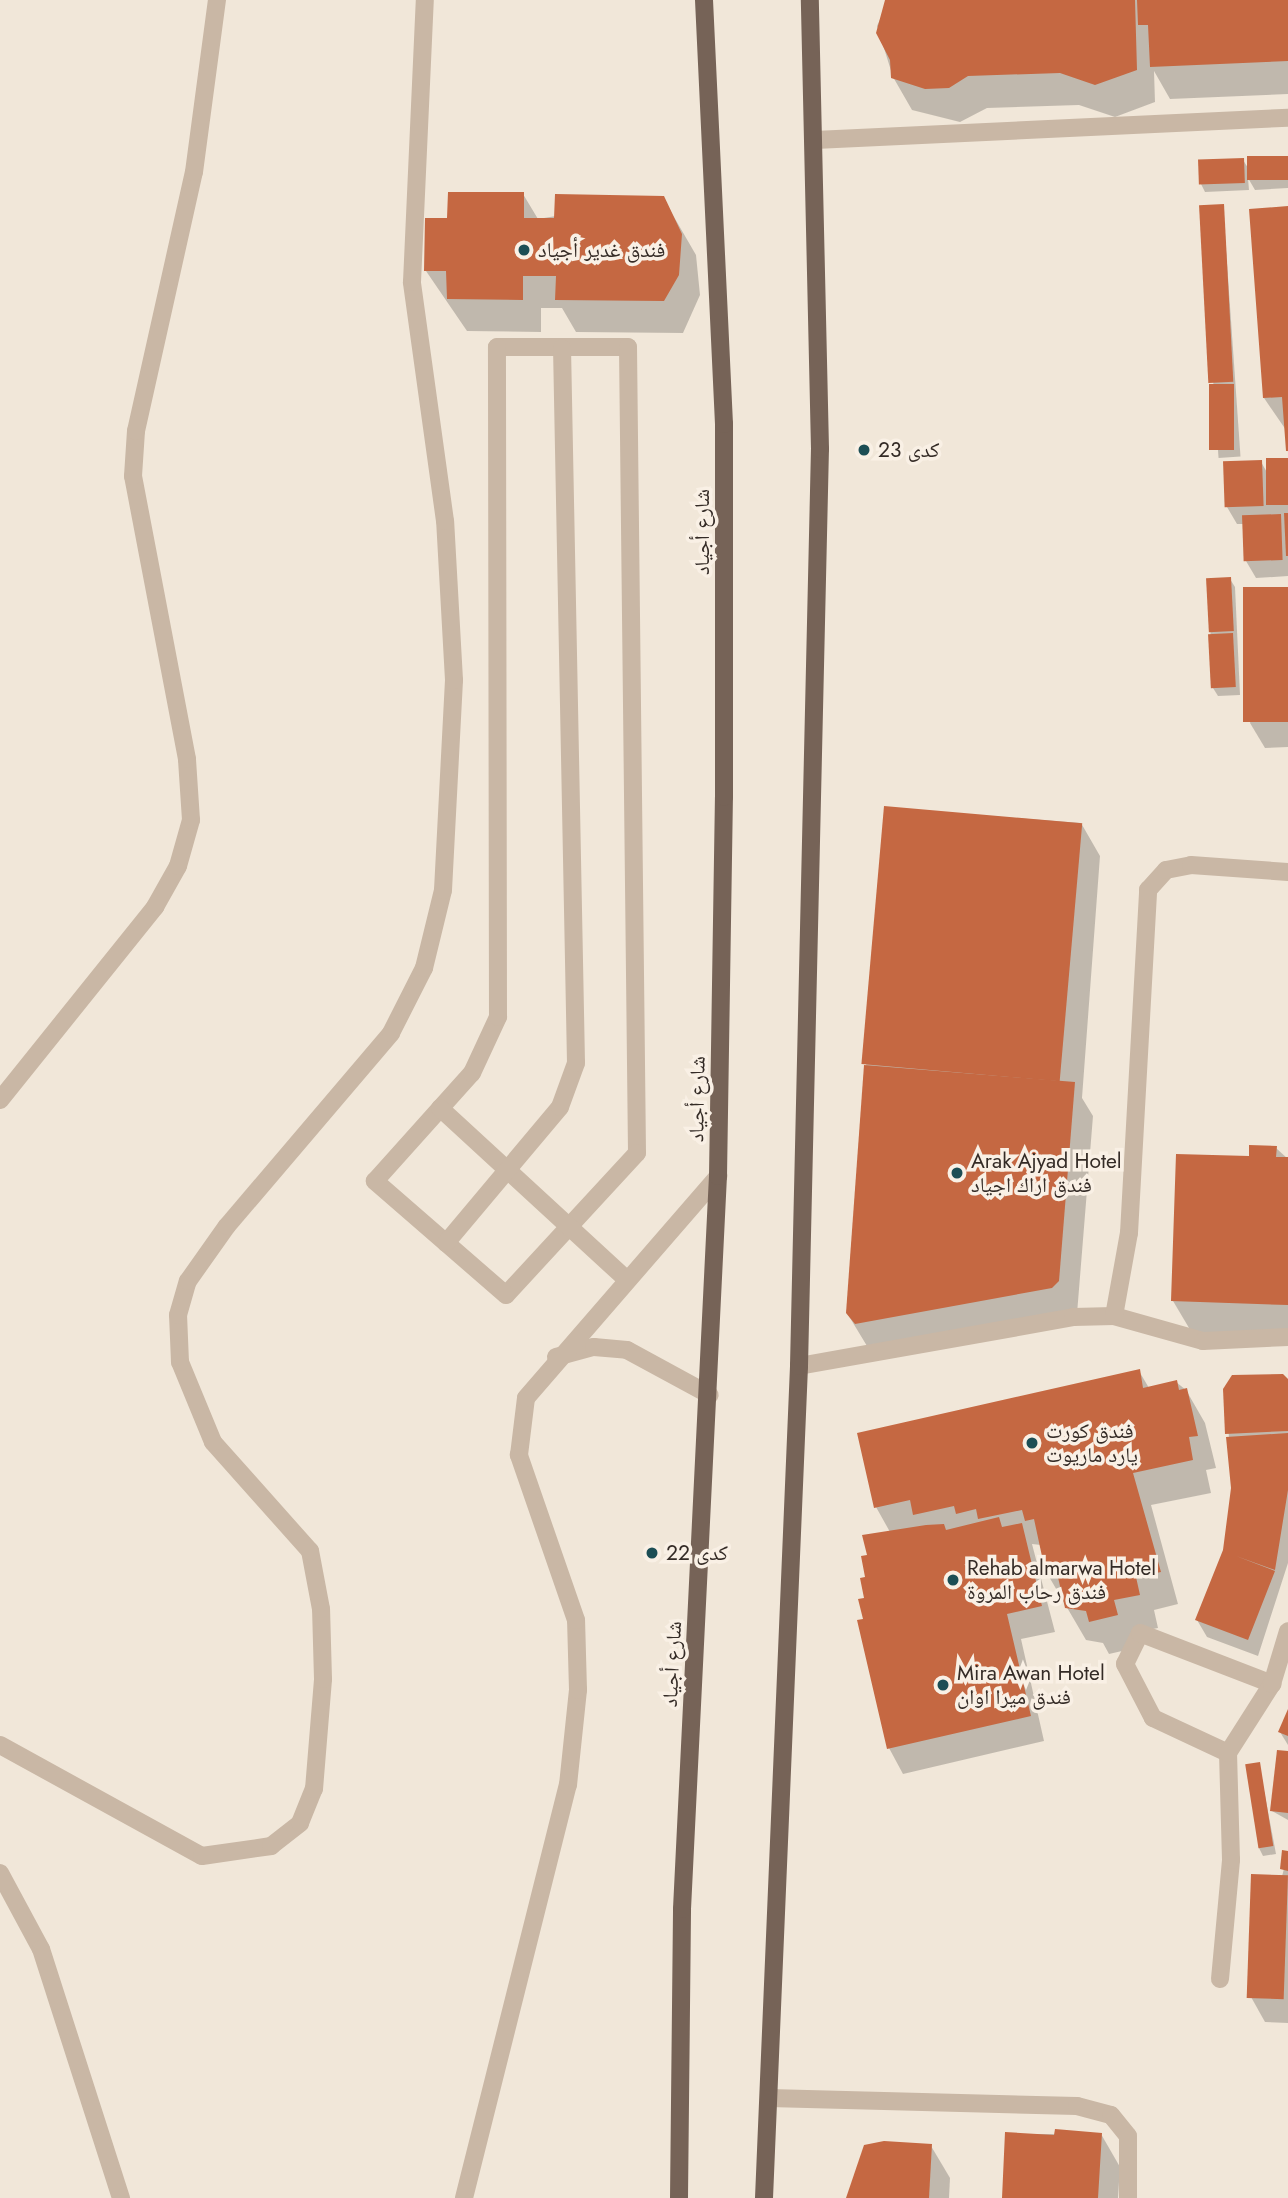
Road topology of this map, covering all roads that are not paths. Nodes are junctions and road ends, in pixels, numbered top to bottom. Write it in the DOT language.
graph roads {
  1 [pos="217,0"];
  2 [pos="425,0"];
  3 [pos="704,0"];
  4 [pos="810,0"];
  5 [pos="1288,118"];
  6 [pos="815,140"];
  7 [pos="562,348"];
  8 [pos="1288,872"];
  9 [pos="0,1100"];
  10 [pos="440,1108"];
  11 [pos="507,1170"];
  12 [pos="718,1177"];
  13 [pos="569,1227"];
  14 [pos="446,1243"];
  15 [pos="626,1279"];
  16 [pos="1114,1316"];
  17 [pos="1288,1337"];
  18 [pos="556,1357"];
  19 [pos="799,1366"];
  20 [pos="710,1395"];
  21 [pos="1288,1631"];
  22 [pos="1272,1684"];
  23 [pos="0,1745"];
  24 [pos="1228,1753"];
  25 [pos="0,1873"];
  26 [pos="1220,1979"];
  27 [pos="769,2098"];
  28 [pos="121,2198"];
  29 [pos="464,2198"];
  30 [pos="680,2198"];
  31 [pos="764,2198"];
  32 [pos="1128,2198"];
  1 -- 9 [label="street"];
  2 -- 23 [label="street"];
  3 -- 12 [label="main road, شارع أجياد"];
  4 -- 6 [label="main road"];
  5 -- 6 [label="street"];
  6 -- 19 [label="main road"];
  7 -- 10 [label="street"];
  7 -- 11 [label="street"];
  7 -- 13 [label="street"];
  8 -- 16 [label="street"];
  10 -- 11 [label="street"];
  10 -- 14 [label="street"];
  11 -- 13 [label="street"];
  11 -- 14 [label="street"];
  12 -- 15 [label="street"];
  12 -- 20 [label="main road, شارع أجياد"];
  13 -- 14 [label="street"];
  13 -- 15 [label="street"];
  15 -- 18 [label="street"];
  16 -- 17 [label="street"];
  16 -- 19 [label="street"];
  18 -- 20 [label="street"];
  18 -- 29 [label="street"];
  19 -- 27 [label="main road"];
  20 -- 30 [label="main road, شارع أجياد"];
  21 -- 22 [label="street"];
  22 -- 24 [label="street"];
  22 -- 24 [label="street"];
  24 -- 26 [label="street"];
  25 -- 28 [label="street"];
  27 -- 31 [label="main road"];
  27 -- 32 [label="street"];
}
